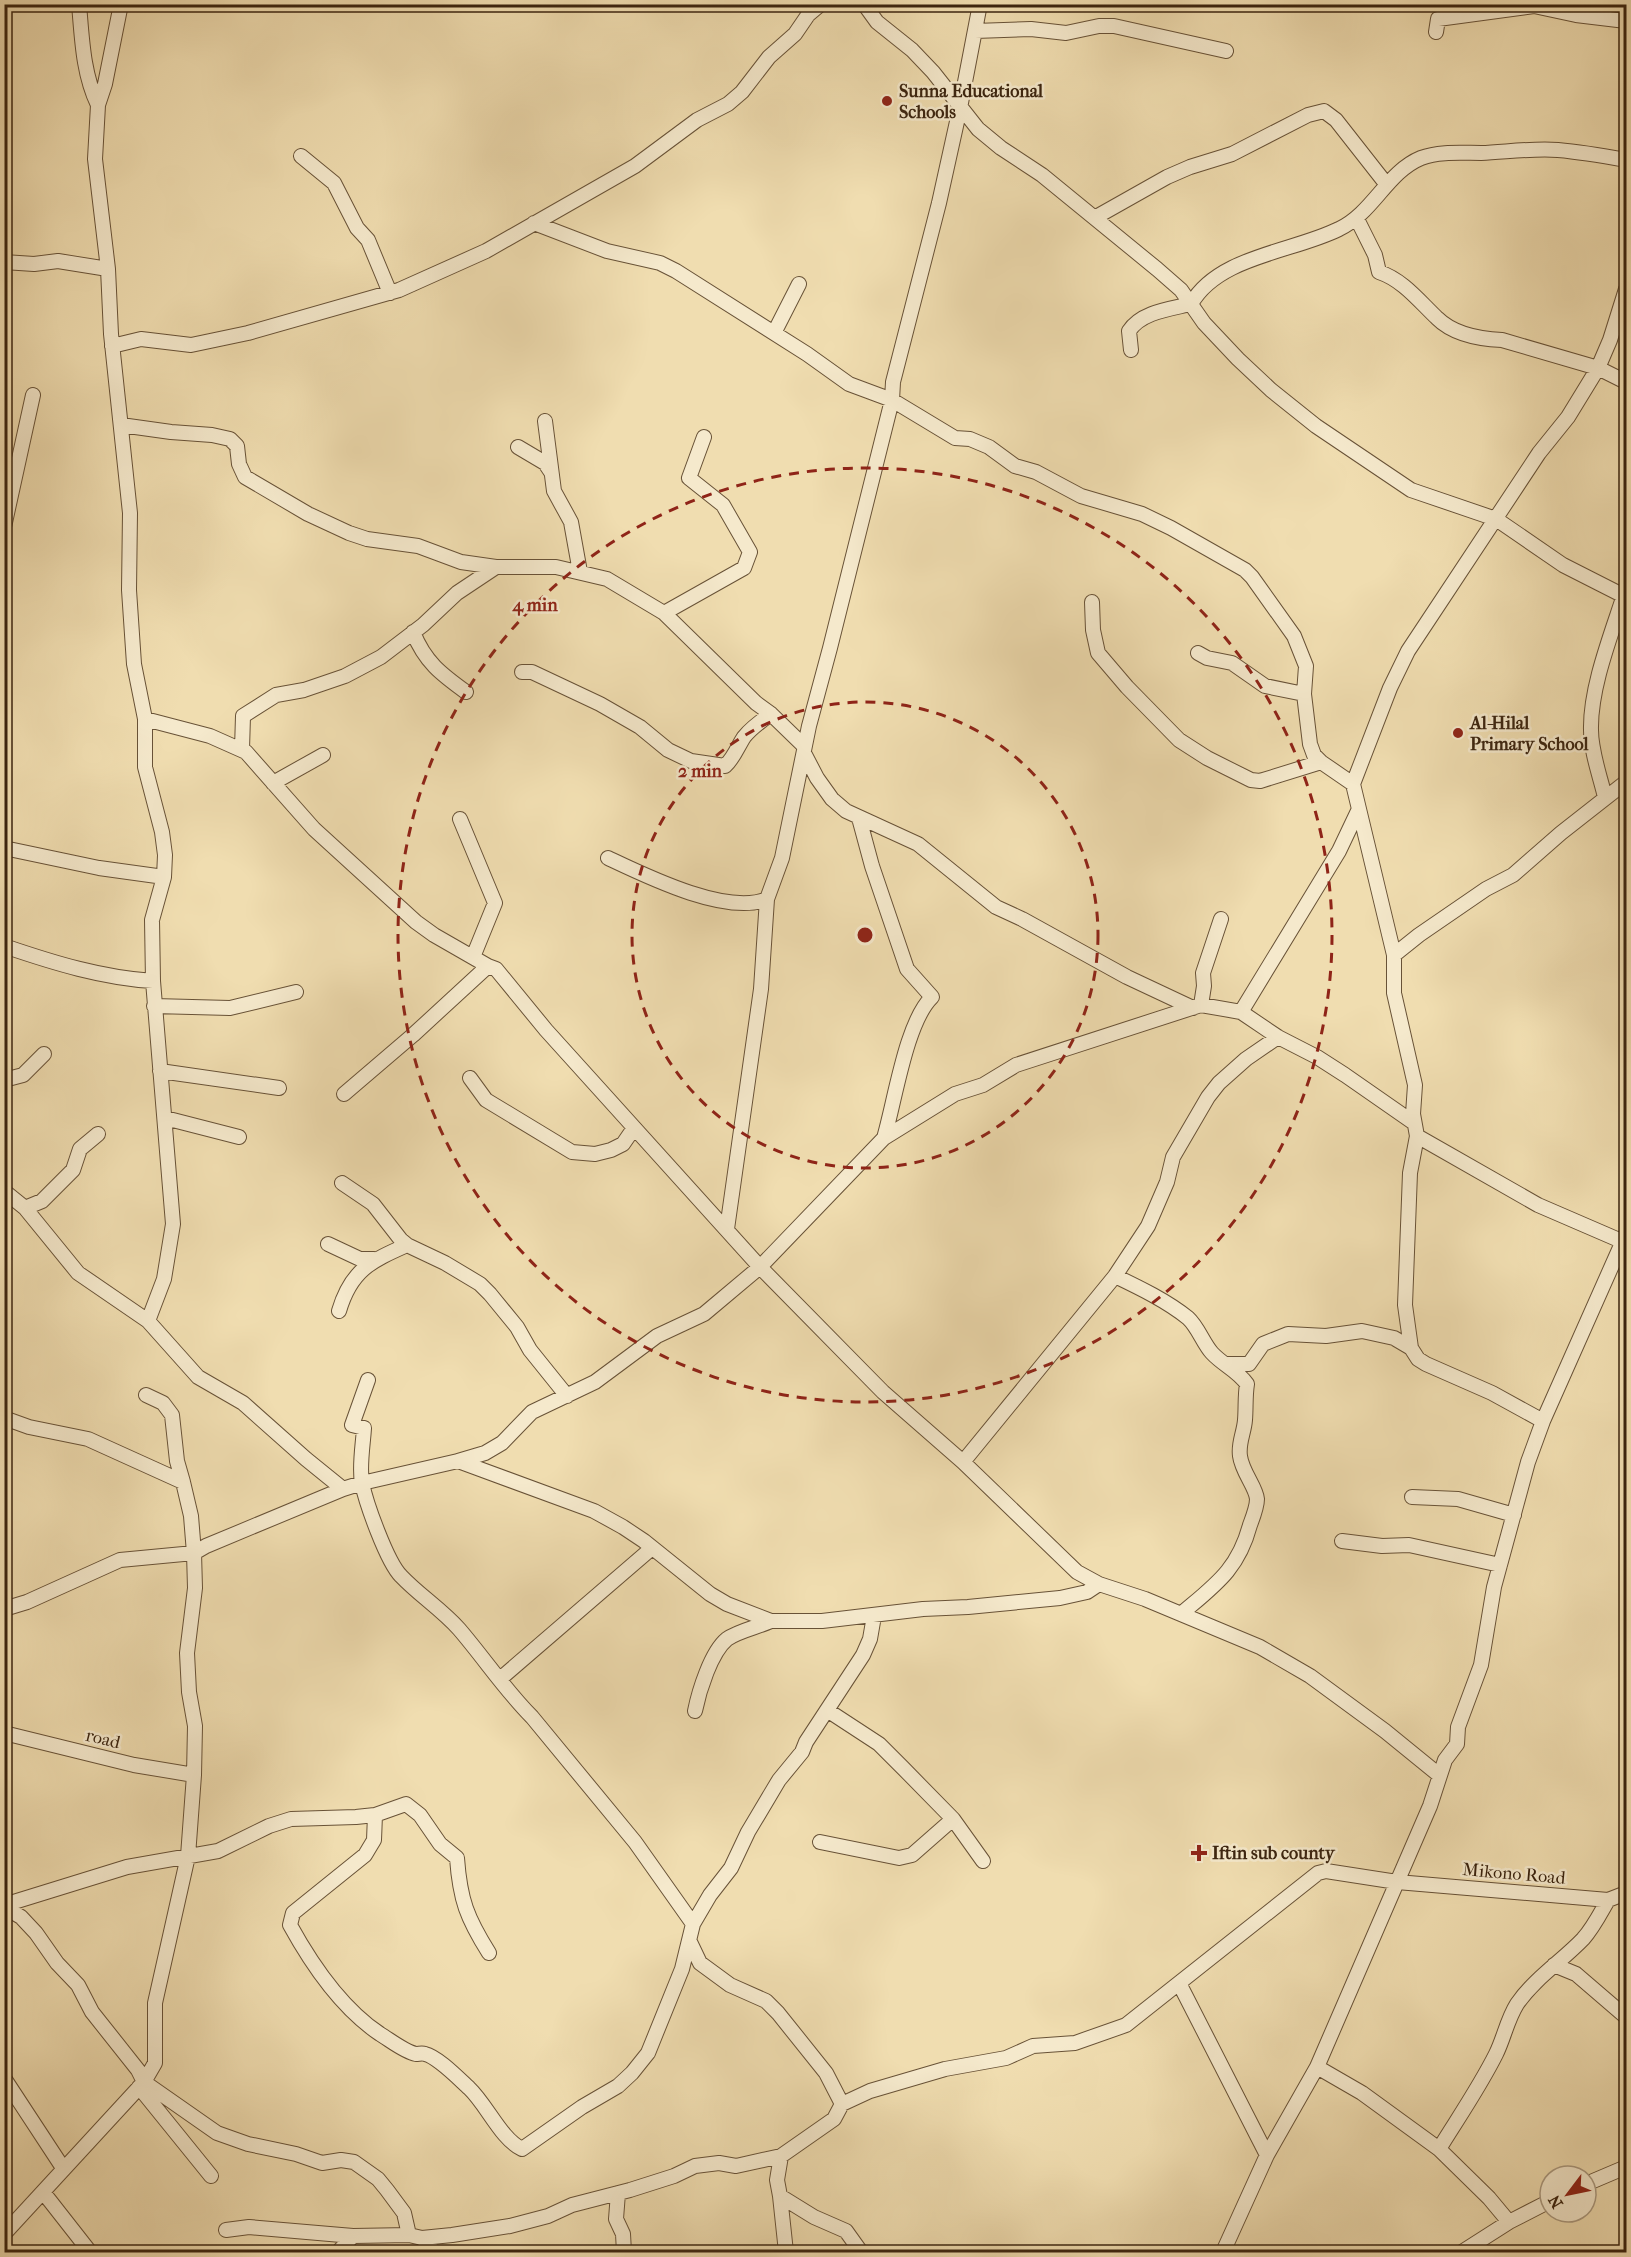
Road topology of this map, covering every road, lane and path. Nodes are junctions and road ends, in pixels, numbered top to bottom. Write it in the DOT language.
graph roads {
  1 [pos="79,4"];
  2 [pos="121,4"];
  3 [pos="821,4"];
  4 [pos="864,4"];
  5 [pos="980,4"];
  6 [pos="1534,5"];
  7 [pos="1626,21"];
  8 [pos="975,31"];
  9 [pos="1436,32"];
  10 [pos="1226,51"];
  11 [pos="98,105"];
  12 [pos="960,108"];
  13 [pos="301,156"];
  14 [pos="1626,160"];
  15 [pos="1387,185"];
  16 [pos="1096,217"];
  17 [pos="1357,219"];
  18 [pos="534,223"];
  19 [pos="4,262"];
  20 [pos="108,269"];
  21 [pos="799,284"];
  22 [pos="1626,289"];
  23 [pos="390,293"];
  24 [pos="1191,304"];
  25 [pos="774,333"];
  26 [pos="112,346"];
  27 [pos="1131,350"];
  28 [pos="1598,368"];
  29 [pos="1626,382"];
  30 [pos="33,395"];
  31 [pos="891,400"];
  32 [pos="545,421"];
  33 [pos="121,425"];
  34 [pos="705,437"];
  35 [pos="518,447"];
  36 [pos="551,472"];
  37 [pos="1496,519"];
  38 [pos="4,527"];
  39 [pos="496,567"];
  40 [pos="580,572"];
  41 [pos="1625,596"];
  42 [pos="1092,602"];
  43 [pos="664,613"];
  44 [pos="413,632"];
  45 [pos="1198,653"];
  46 [pos="522,672"];
  47 [pos="466,692"];
  48 [pos="1304,694"];
  49 [pos="771,714"];
  50 [pos="145,719"];
  51 [pos="242,749"];
  52 [pos="804,749"];
  53 [pos="322,755"];
  54 [pos="1321,762"];
  55 [pos="1626,782"];
  56 [pos="273,783"];
  57 [pos="1353,784"];
  58 [pos="1605,797"];
  59 [pos="1358,811"];
  60 [pos="860,818"];
  61 [pos="460,819"];
  62 [pos="4,848"];
  63 [pos="608,858"];
  64 [pos="164,877"];
  65 [pos="767,899"];
  66 [pos="1221,919"];
  67 [pos="7,947"];
  68 [pos="1394,956"];
  69 [pos="473,957"];
  70 [pos="488,966"];
  71 [pos="153,981"];
  72 [pos="297,992"];
  73 [pos="154,1006"];
  74 [pos="1197,1007"];
  75 [pos="1241,1012"];
  76 [pos="1278,1037"];
  77 [pos="44,1054"];
  78 [pos="160,1071"];
  79 [pos="470,1078"];
  80 [pos="4,1080"];
  81 [pos="279,1088"];
  82 [pos="344,1094"];
  83 [pos="165,1118"];
  84 [pos="634,1128"];
  85 [pos="1416,1130"];
  86 [pos="98,1134"];
  87 [pos="239,1137"];
  88 [pos="884,1138"];
  89 [pos="342,1183"];
  90 [pos="4,1191"];
  91 [pos="25,1208"];
  92 [pos="727,1229"];
  93 [pos="1626,1239"];
  94 [pos="328,1244"];
  95 [pos="407,1245"];
  96 [pos="374,1259"];
  97 [pos="760,1268"];
  98 [pos="1115,1276"];
  99 [pos="339,1311"];
  100 [pos="148,1321"];
  101 [pos="1411,1348"];
  102 [pos="1224,1365"];
  103 [pos="368,1380"];
  104 [pos="146,1395"];
  105 [pos="567,1396"];
  106 [pos="4,1419"];
  107 [pos="1543,1421"];
  108 [pos="458,1461"];
  109 [pos="963,1462"];
  110 [pos="183,1482"];
  111 [pos="362,1483"];
  112 [pos="343,1489"];
  113 [pos="1412,1497"];
  114 [pos="1514,1515"];
  115 [pos="1342,1541"];
  116 [pos="652,1548"];
  117 [pos="194,1553"];
  118 [pos="1500,1565"];
  119 [pos="1099,1584"];
  120 [pos="4,1609"];
  121 [pos="1181,1614"];
  122 [pos="874,1616"];
  123 [pos="771,1622"];
  124 [pos="500,1679"];
  125 [pos="827,1710"];
  126 [pos="695,1712"];
  127 [pos="4,1733"];
  128 [pos="194,1775"];
  129 [pos="1439,1775"];
  130 [pos="375,1815"];
  131 [pos="953,1819"];
  132 [pos="820,1842"];
  133 [pos="188,1856"];
  134 [pos="983,1861"];
  135 [pos="1397,1882"];
  136 [pos="1626,1893"];
  137 [pos="1608,1900"];
  138 [pos="4,1906"];
  139 [pos="693,1924"];
  140 [pos="690,1942"];
  141 [pos="489,1953"];
  142 [pos="1554,1965"];
  143 [pos="1179,1983"];
  144 [pos="1626,2017"];
  145 [pos="1317,2067"];
  146 [pos="4,2078"];
  147 [pos="142,2085"];
  148 [pos="842,2104"];
  149 [pos="1438,2149"];
  150 [pos="1267,2155"];
  151 [pos="781,2156"];
  152 [pos="1626,2167"];
  153 [pos="63,2168"];
  154 [pos="211,2176"];
  155 [pos="1598,2179"];
  156 [pos="43,2192"];
  157 [pos="618,2193"];
  158 [pos="780,2196"];
  159 [pos="1538,2207"];
  160 [pos="1509,2222"];
  161 [pos="226,2230"];
  162 [pos="4,2234"];
  163 [pos="353,2236"];
  164 [pos="415,2237"];
  165 [pos="628,2250"];
  166 [pos="90,2253"];
  167 [pos="338,2253"];
  168 [pos="434,2253"];
  169 [pos="786,2253"];
  170 [pos="861,2253"];
  171 [pos="1223,2253"];
  172 [pos="1462,2253"];
  1 -- 11 [label="street"];
  2 -- 11 [label="street"];
  3 -- 18 [label="street"];
  4 -- 12 [label="street"];
  5 -- 8 [label="street"];
  6 -- 7 [label="street"];
  6 -- 9 [label="street"];
  8 -- 10 [label="street"];
  8 -- 12 [label="street"];
  11 -- 20 [label="street"];
  12 -- 16 [label="street"];
  12 -- 31 [label="street"];
  13 -- 23 [label="street"];
  14 -- 15 [label="street"];
  15 -- 16 [label="street"];
  15 -- 17 [label="street"];
  16 -- 24 [label="street"];
  17 -- 24 [label="street"];
  17 -- 28 [label="street"];
  18 -- 23 [label="street"];
  18 -- 25 [label="street"];
  19 -- 20 [label="street"];
  20 -- 26 [label="street"];
  21 -- 25 [label="street"];
  22 -- 28 [label="street"];
  23 -- 26 [label="street"];
  24 -- 27 [label="street"];
  24 -- 37 [label="street"];
  25 -- 31 [label="street"];
  26 -- 33 [label="street"];
  28 -- 29 [label="street"];
  28 -- 37 [label="street"];
  30 -- 38 [label="street"];
  31 -- 48 [label="street"];
  31 -- 52 [label="street"];
  32 -- 36 [label="street"];
  33 -- 39 [label="street"];
  33 -- 50 [label="street"];
  34 -- 43 [label="street"];
  35 -- 36 [label="street"];
  36 -- 40 [label="street"];
  37 -- 41 [label="street"];
  37 -- 57 [label="street"];
  39 -- 40 [label="street"];
  39 -- 44 [label="street"];
  40 -- 43 [label="street"];
  41 -- 58 [label="street"];
  42 -- 54 [label="street"];
  43 -- 49 [label="street"];
  44 -- 47 [label="street"];
  44 -- 51 [label="street"];
  45 -- 48 [label="street"];
  46 -- 49 [label="street"];
  48 -- 54 [label="street"];
  49 -- 52 [label="street"];
  50 -- 51 [label="street"];
  50 -- 64 [label="street"];
  51 -- 56 [label="street"];
  52 -- 60 [label="street"];
  52 -- 65 [label="street"];
  53 -- 56 [label="street"];
  54 -- 57 [label="street"];
  55 -- 58 [label="street"];
  56 -- 69 [label="street"];
  57 -- 59 [label="street"];
  58 -- 68 [label="street"];
  59 -- 68 [label="street"];
  59 -- 75 [label="street"];
  60 -- 74 [label="street"];
  60 -- 88 [label="street"];
  61 -- 69 [label="street"];
  62 -- 64 [label="street"];
  63 -- 65 [label="street"];
  64 -- 71 [label="street"];
  65 -- 92 [label="street"];
  66 -- 74 [label="street"];
  67 -- 71 [label="street"];
  68 -- 85 [label="street"];
  69 -- 70 [label="street"];
  70 -- 82 [label="street"];
  70 -- 84 [label="street"];
  71 -- 73 [label="street"];
  72 -- 73 [label="street"];
  73 -- 78 [label="street"];
  74 -- 75 [label="street"];
  74 -- 88 [label="street"];
  75 -- 76 [label="street"];
  76 -- 85 [label="street"];
  76 -- 98 [label="street"];
  77 -- 80 [label="street"];
  78 -- 81 [label="street"];
  78 -- 83 [label="street"];
  79 -- 84 [label="street"];
  83 -- 87 [label="street"];
  83 -- 100 [label="street"];
  84 -- 92 [label="street"];
  85 -- 93 [label="street"];
  85 -- 101 [label="street"];
  86 -- 91 [label="street"];
  88 -- 97 [label="street"];
  89 -- 95 [label="street"];
  90 -- 91 [label="street"];
  91 -- 100 [label="street"];
  92 -- 97 [label="street"];
  93 -- 107 [label="street"];
  94 -- 96 [label="street"];
  95 -- 96 [label="street"];
  95 -- 105 [label="street"];
  96 -- 99 [label="street"];
  97 -- 105 [label="street"];
  97 -- 109 [label="street"];
  98 -- 102 [label="street"];
  98 -- 109 [label="street"];
  100 -- 112 [label="street"];
  101 -- 102 [label="street"];
  101 -- 107 [label="street"];
  102 -- 121 [label="street"];
  103 -- 111 [label="street"];
  104 -- 110 [label="street"];
  105 -- 108 [label="street"];
  106 -- 110 [label="street"];
  107 -- 114 [label="street"];
  108 -- 111 [label="street"];
  108 -- 116 [label="street"];
  109 -- 119 [label="street"];
  110 -- 117 [label="street"];
  111 -- 112 [label="street"];
  111 -- 124 [label="street"];
  112 -- 117 [label="street"];
  113 -- 114 [label="street"];
  114 -- 118 [label="street"];
  115 -- 118 [label="street"];
  116 -- 123 [label="street"];
  116 -- 124 [label="street"];
  117 -- 120 [label="street"];
  117 -- 128 [label="street"];
  118 -- 129 [label="street"];
  119 -- 121 [label="street"];
  119 -- 122 [label="street"];
  121 -- 129 [label="street"];
  122 -- 123 [label="street"];
  122 -- 125 [label="street"];
  123 -- 126 [label="street"];
  124 -- 139 [label="street"];
  125 -- 131 [label="street"];
  125 -- 139 [label="street"];
  127 -- 128 [label="street, road"];
  128 -- 133 [label="street"];
  129 -- 135 [label="street"];
  130 -- 133 [label="street"];
  130 -- 140 [label="street"];
  130 -- 141 [label="street"];
  131 -- 132 [label="street"];
  131 -- 134 [label="street"];
  133 -- 138 [label="street"];
  133 -- 147 [label="street"];
  135 -- 137 [label="street, Mikono Road"];
  135 -- 143 [label="street, Mikono Road"];
  135 -- 145 [label="street"];
  136 -- 137 [label="street, Mikono Road"];
  137 -- 142 [label="street"];
  138 -- 147 [label="street"];
  139 -- 140 [label="street"];
  140 -- 148 [label="street"];
  142 -- 144 [label="street"];
  142 -- 149 [label="street"];
  143 -- 148 [label="street, Mikono Road"];
  143 -- 150 [label="street"];
  145 -- 149 [label="street"];
  145 -- 150 [label="street"];
  146 -- 153 [label="street"];
  147 -- 153 [label="street"];
  147 -- 154 [label="street"];
  147 -- 164 [label="street"];
  148 -- 151 [label="street"];
  149 -- 160 [label="street"];
  150 -- 171 [label="street"];
  151 -- 157 [label="street"];
  151 -- 158 [label="street"];
  152 -- 155 [label="street"];
  153 -- 156 [label="street"];
  156 -- 162 [label="street"];
  156 -- 166 [label="street"];
  157 -- 164 [label="street"];
  157 -- 165 [label="street"];
  158 -- 169 [label="street"];
  158 -- 170 [label="street"];
  159 -- 160 [label="street"];
  160 -- 172 [label="street"];
  161 -- 163 [label="street"];
  163 -- 164 [label="street"];
  163 -- 167 [label="street"];
  164 -- 168 [label="street"];
}
